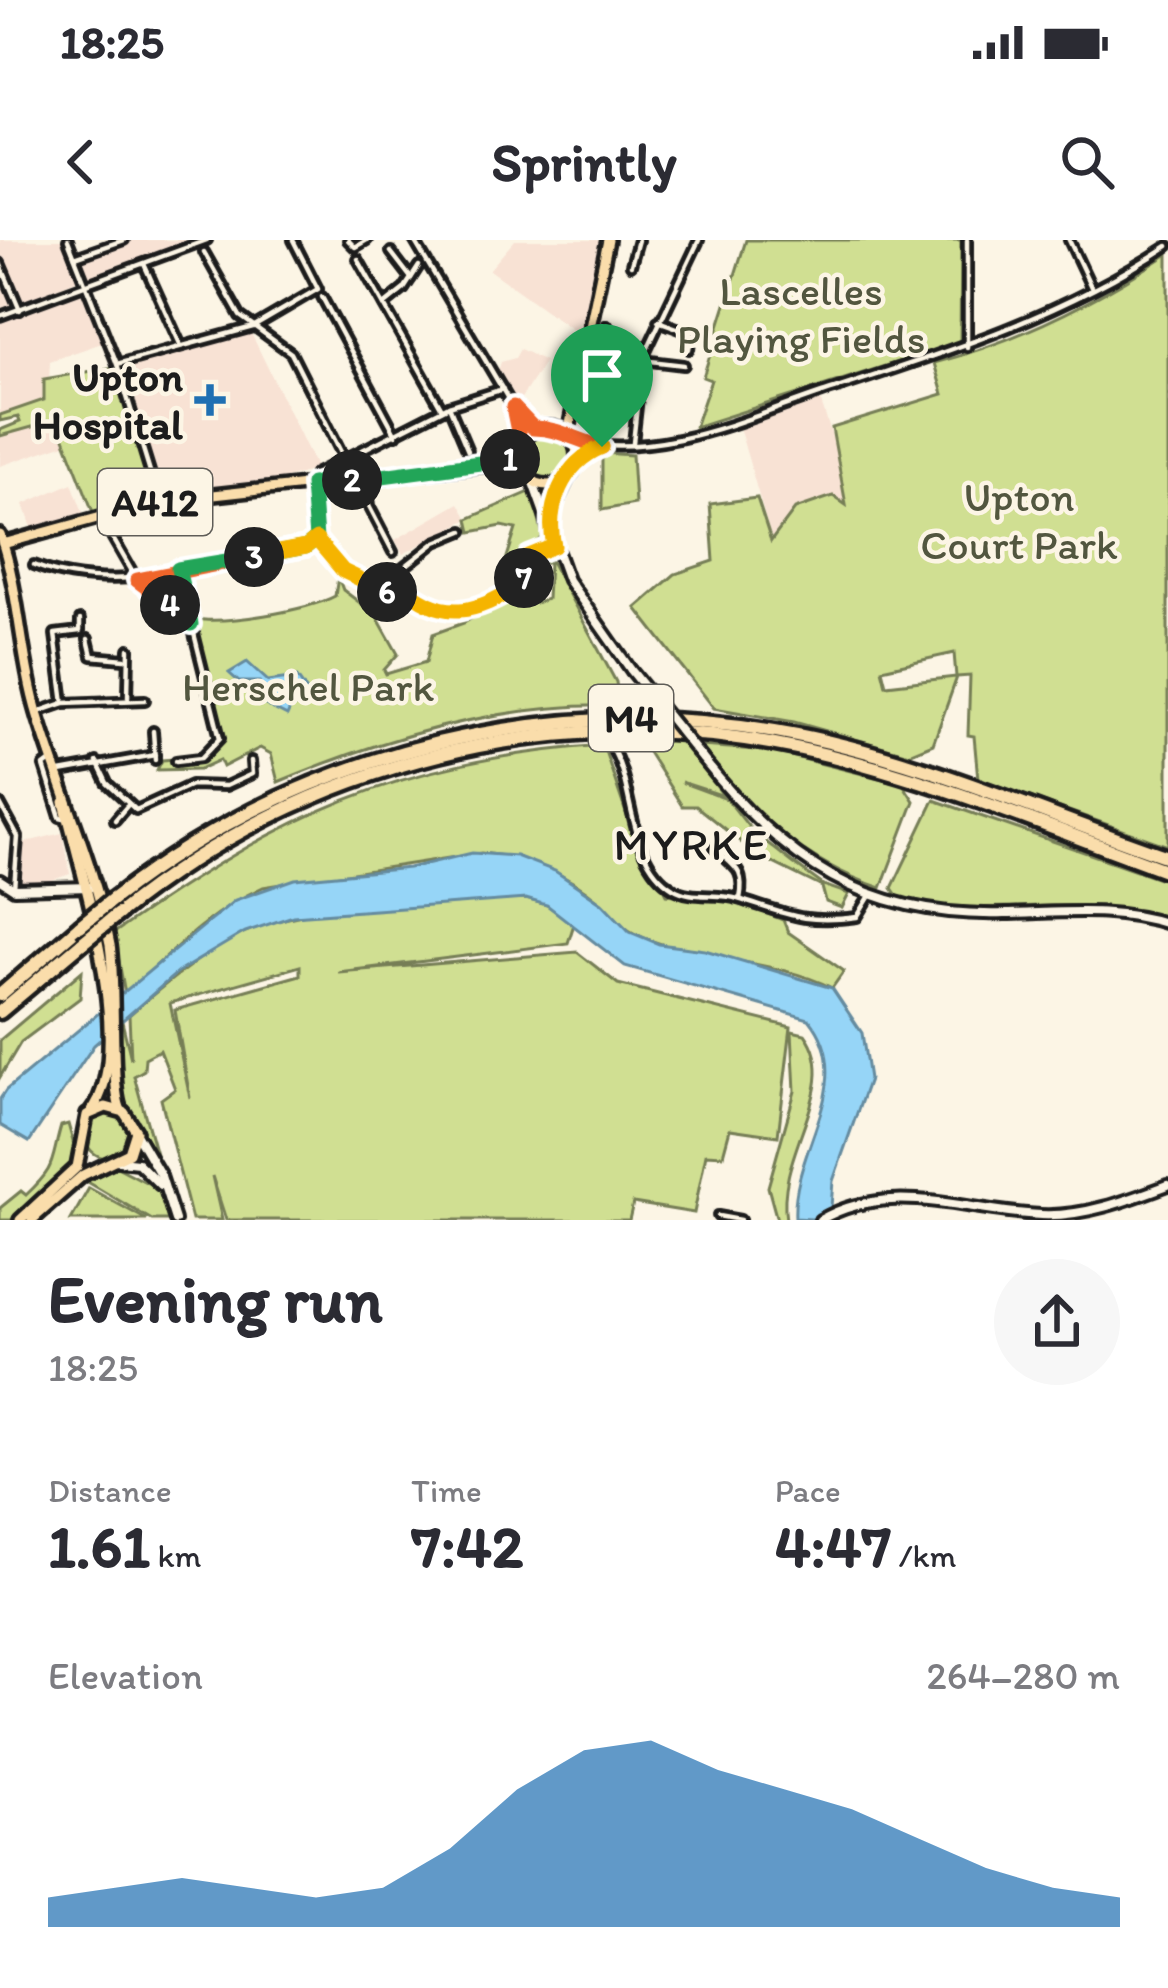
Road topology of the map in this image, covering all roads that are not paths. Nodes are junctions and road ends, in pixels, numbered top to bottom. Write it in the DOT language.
graph roads {
  1 [pos="68,240"];
  2 [pos="124,240"];
  3 [pos="207,240"];
  4 [pos="293,240"];
  5 [pos="348,240"];
  6 [pos="368,240"];
  7 [pos="415,240"];
  8 [pos="608,240"];
  9 [pos="638,240"];
  10 [pos="699,240"];
  11 [pos="967,240"];
  12 [pos="1070,240"];
  13 [pos="198,242"];
  14 [pos="1168,246"];
  15 [pos="392,251"];
  16 [pos="204,252"];
  17 [pos="74,257"];
  18 [pos="358,259"];
  19 [pos="0,263"];
  20 [pos="144,264"];
  21 [pos="631,265"];
  22 [pos="419,266"];
  23 [pos="411,278"];
  24 [pos="86,286"];
  25 [pos="1093,291"];
  26 [pos="320,293"];
  27 [pos="383,305"];
  28 [pos="20,310"];
  29 [pos="0,316"];
  30 [pos="658,321"];
  31 [pos="591,325"];
  32 [pos="253,327"];
  33 [pos="182,346"];
  34 [pos="968,347"];
  35 [pos="688,349"];
  36 [pos="642,360"];
  37 [pos="117,364"];
  38 [pos="682,375"];
  39 [pos="608,379"];
  40 [pos="637,388"];
  41 [pos="503,389"];
  42 [pos="601,394"];
  43 [pos="572,406"];
  44 [pos="513,407"];
  45 [pos="446,408"];
  46 [pos="552,427"];
  47 [pos="539,429"];
  48 [pos="396,435"];
  49 [pos="570,437"];
  50 [pos="632,446"];
  51 [pos="602,447"];
  52 [pos="521,448"];
  53 [pos="469,451"];
  54 [pos="345,460"];
  55 [pos="577,463"];
  56 [pos="495,464"];
  57 [pos="568,477"];
  58 [pos="366,478"];
  59 [pos="530,478"];
  60 [pos="314,479"];
  61 [pos="159,501"];
  62 [pos="100,516"];
  63 [pos="548,521"];
  64 [pos="464,531"];
  65 [pos="316,539"];
  66 [pos="2,540"];
  67 [pos="554,546"];
  68 [pos="393,552"];
  69 [pos="34,565"];
  70 [pos="178,569"];
  71 [pos="137,580"];
  72 [pos="400,584"];
  73 [pos="80,620"];
  74 [pos="191,624"];
  75 [pos="88,639"];
  76 [pos="128,649"];
  77 [pos="125,658"];
  78 [pos="128,698"];
  79 [pos="145,700"];
  80 [pos="64,703"];
  81 [pos="37,712"];
  82 [pos="153,730"];
  83 [pos="614,752"];
  84 [pos="52,760"];
  85 [pos="176,761"];
  86 [pos="251,761"];
  87 [pos="97,762"];
  88 [pos="58,773"];
  89 [pos="0,804"];
  90 [pos="127,806"];
  91 [pos="68,819"];
  92 [pos="115,820"];
  93 [pos="714,848"];
  94 [pos="1168,857"];
  95 [pos="1168,871"];
  96 [pos="0,880"];
  97 [pos="88,884"];
  98 [pos="14,889"];
  99 [pos="871,894"];
  100 [pos="740,899"];
  101 [pos="1168,924"];
  102 [pos="0,995"];
  103 [pos="0,1012"];
  104 [pos="113,1039"];
  105 [pos="121,1110"];
  106 [pos="90,1113"];
  107 [pos="136,1131"];
  108 [pos="82,1146"];
  109 [pos="116,1162"];
  110 [pos="1168,1185"];
  111 [pos="168,1196"];
  112 [pos="718,1216"];
  113 [pos="20,1220"];
  114 [pos="32,1220"];
  115 [pos="175,1220"];
  116 [pos="740,1220"];
  117 [pos="820,1220"];
  1 -- 17 [label="street"];
  2 -- 17 [label="street"];
  3 -- 13 [label="street"];
  4 -- 26 [label="street"];
  5 -- 6 [label="street"];
  7 -- 41 [label="street"];
  8 -- 31 [label="main road"];
  9 -- 21 [label="street"];
  10 -- 30 [label="street"];
  11 -- 34 [label="street"];
  12 -- 25 [label="street"];
  13 -- 20 [label="street"];
  14 -- 25 [label="street"];
  15 -- 23 [label="street"];
  16 -- 32 [label="street"];
  17 -- 24 [label="street"];
  18 -- 27 [label="street"];
  19 -- 28 [label="street"];
  20 -- 24 [label="street"];
  20 -- 33 [label="street"];
  22 -- 23 [label="street"];
  23 -- 27 [label="street"];
  24 -- 28 [label="street"];
  24 -- 37 [label="street"];
  25 -- 34 [label="street"];
  26 -- 32 [label="street"];
  26 -- 48 [label="street"];
  27 -- 45 [label="street"];
  28 -- 29 [label="street"];
  30 -- 35 [label="street"];
  30 -- 36 [label="street"];
  31 -- 39 [label="street"];
  31 -- 43 [label="main road"];
  32 -- 33 [label="street"];
  32 -- 54 [label="street"];
  33 -- 37 [label="street"];
  34 -- 50 [label="street"];
  36 -- 38 [label="street"];
  36 -- 40 [label="street"];
  37 -- 61 [label="street"];
  39 -- 40 [label="street"];
  39 -- 42 [label="street"];
  40 -- 50 [label="street"];
  41 -- 44 [label="street"];
  41 -- 45 [label="street"];
  43 -- 46 [label="main road"];
  43 -- 49 [label="main road"];
  44 -- 47 [label="street"];
  44 -- 52 [label="street"];
  45 -- 48 [label="street"];
  45 -- 53 [label="street"];
  46 -- 47 [label="main road"];
  46 -- 49 [label="main road"];
  47 -- 52 [label="main road"];
  48 -- 54 [label="street"];
  49 -- 51 [label="street"];
  49 -- 55 [label="main road"];
  50 -- 51 [label="street"];
  51 -- 55 [label="street"];
  52 -- 56 [label="main road, A412"];
  52 -- 59 [label="main road"];
  54 -- 60 [label="street"];
  55 -- 57 [label="main road"];
  56 -- 58 [label="main road, A412"];
  56 -- 59 [label="main road, A412"];
  57 -- 59 [label="main road"];
  57 -- 63 [label="main road"];
  58 -- 60 [label="main road, A412"];
  58 -- 68 [label="street"];
  59 -- 63 [label="main road"];
  60 -- 61 [label="main road, A412"];
  60 -- 65 [label="street"];
  61 -- 62 [label="main road, A412"];
  62 -- 66 [label="main road, A412"];
  62 -- 71 [label="street"];
  63 -- 67 [label="main road"];
  64 -- 72 [label="street"];
  65 -- 70 [label="street"];
  65 -- 72 [label="street"];
  66 -- 81 [label="main road"];
  67 -- 72 [label="street"];
  67 -- 99 [label="main road, bridge"];
  69 -- 71 [label="street"];
  70 -- 71 [label="street"];
  70 -- 74 [label="street"];
  71 -- 74 [label="street"];
  73 -- 80 [label="street"];
  74 -- 85 [label="street"];
  75 -- 77 [label="street"];
  76 -- 77 [label="street"];
  77 -- 78 [label="street"];
  78 -- 79 [label="street"];
  78 -- 80 [label="street"];
  80 -- 81 [label="street"];
  81 -- 84 [label="main road"];
  82 -- 87 [label="street"];
  83 -- 100 [label="street"];
  84 -- 88 [label="main road"];
  84 -- 91 [label="street"];
  86 -- 90 [label="street"];
  87 -- 88 [label="street"];
  87 -- 90 [label="street"];
  88 -- 91 [label="main road"];
  88 -- 97 [label="main road"];
  89 -- 98 [label="street"];
  90 -- 92 [label="street"];
  91 -- 97 [label="main road"];
  93 -- 100 [label="street"];
  94 -- 102 [label="highway, M4, bridge"];
  95 -- 103 [label="highway, M4, bridge"];
  96 -- 98 [label="main road"];
  97 -- 98 [label="main road"];
  97 -- 104 [label="main road"];
  99 -- 100 [label="street"];
  99 -- 101 [label="main road"];
  104 -- 105 [label="main road"];
  104 -- 106 [label="main road"];
  105 -- 106 [label="main road"];
  105 -- 107 [label="main road"];
  106 -- 108 [label="main road"];
  107 -- 109 [label="main road"];
  107 -- 111 [label="main road"];
  108 -- 109 [label="main road"];
  108 -- 113 [label="main road"];
  109 -- 111 [label="main road"];
  109 -- 114 [label="main road"];
  110 -- 117 [label="main road"];
  111 -- 115 [label="main road"];
  112 -- 116 [label="street"];
}
